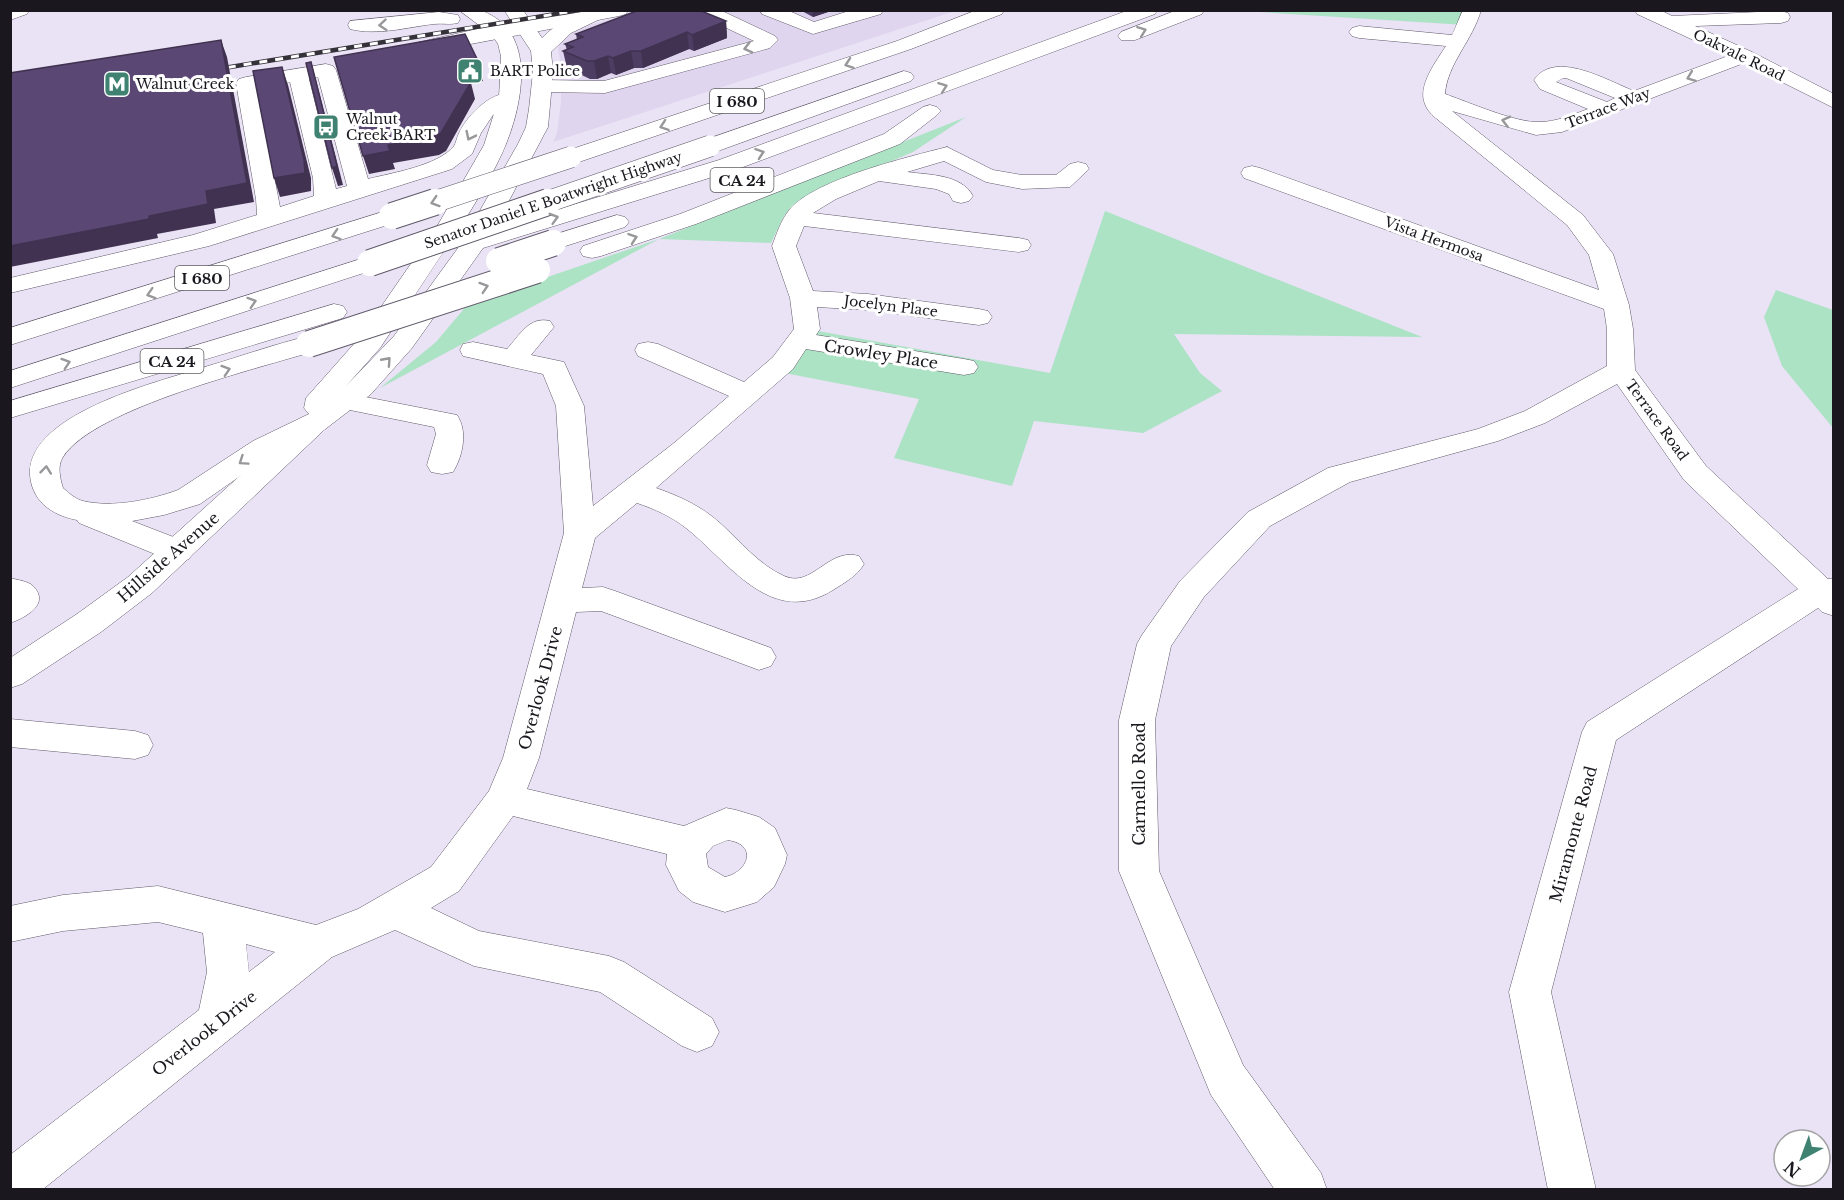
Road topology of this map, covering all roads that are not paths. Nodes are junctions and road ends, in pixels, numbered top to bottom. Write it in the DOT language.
graph roads {
  1 [pos="20,10"];
  2 [pos="513,10"];
  3 [pos="619,10"];
  4 [pos="769,10"];
  5 [pos="874,10"];
  6 [pos="1148,10"];
  7 [pos="1195,10"];
  8 [pos="1472,10"];
  9 [pos="1644,10"];
  10 [pos="477,11"];
  11 [pos="1004,12"];
  12 [pos="710,14"];
  13 [pos="10,15"];
  14 [pos="593,15"];
  15 [pos="414,16"];
  16 [pos="1781,17"];
  17 [pos="451,19"];
  18 [pos="1670,22"];
  19 [pos="357,25"];
  20 [pos="526,26"];
  21 [pos="499,31"];
  22 [pos="1359,32"];
  23 [pos="1458,41"];
  24 [pos="541,51"];
  25 [pos="1745,56"];
  26 [pos="920,72"];
  27 [pos="298,75"];
  28 [pos="542,86"];
  29 [pos="509,98"];
  30 [pos="1434,98"];
  31 [pos="1634,99"];
  32 [pos="1833,102"];
  33 [pos="1607,109"];
  34 [pos="930,111"];
  35 [pos="1078,169"];
  36 [pos="1252,173"];
  37 [pos="877,175"];
  38 [pos="359,189"];
  39 [pos="961,196"];
  40 [pos="326,200"];
  41 [pos="796,218"];
  42 [pos="269,220"];
  43 [pos="451,223"];
  44 [pos="474,243"];
  45 [pos="1019,245"];
  46 [pos="10,286"];
  47 [pos="803,298"];
  48 [pos="1616,305"];
  49 [pos="979,317"];
  50 [pos="541,327"];
  51 [pos="10,337"];
  52 [pos="799,340"];
  53 [pos="473,350"];
  54 [pos="648,350"];
  55 [pos="513,359"];
  56 [pos="964,367"];
  57 [pos="1621,370"];
  58 [pos="10,380"];
  59 [pos="748,394"];
  60 [pos="345,401"];
  61 [pos="10,410"];
  62 [pos="314,424"];
  63 [pos="442,465"];
  64 [pos="633,491"];
  65 [pos="72,509"];
  66 [pos="580,533"];
  67 [pos="178,551"];
  68 [pos="848,564"];
  69 [pos="10,589"];
  70 [pos="1829,595"];
  71 [pos="562,602"];
  72 [pos="10,611"];
  73 [pos="759,657"];
  74 [pos="10,675"];
  75 [pos="10,734"];
  76 [pos="135,745"];
  77 [pos="504,799"];
  78 [pos="691,844"];
  79 [pos="395,910"];
  80 [pos="221,920"];
  81 [pos="10,924"];
  82 [pos="317,944"];
  83 [pos="216,1023"];
  84 [pos="697,1032"];
  85 [pos="10,1185"];
  86 [pos="1304,1190"];
  87 [pos="1572,1190"];
  1 -- 13 [label="main road"];
  2 -- 20 [label="main road"];
  3 -- 14 [label="main road"];
  4 -- 5 [label="main road"];
  44 -- 6 [label="main road, one-way"];
  34 -- 7 [label="main road, CA 24, one-way"];
  8 -- 23 [label="main road"];
  9 -- 18 [label="main road, Oakvale Road"];
  10 -- 17 [label="main road"];
  10 -- 21 [label="main road"];
  11 -- 51 [label="main road, I 680, one-way, bridge"];
  12 -- 28 [label="main road, one-way"];
  14 -- 20 [label="main road"];
  14 -- 24 [label="main road"];
  15 -- 17 [label="main road"];
  15 -- 19 [label="main road, one-way"];
  16 -- 18 [label="main road"];
  17 -- 21 [label="main road"];
  18 -- 25 [label="main road, Oakvale Road"];
  20 -- 21 [label="main road"];
  20 -- 24 [label="main road"];
  21 -- 29 [label="main road"];
  22 -- 23 [label="main road"];
  23 -- 30 [label="main road"];
  24 -- 28 [label="main road"];
  25 -- 31 [label="main road, Terrace Way, one-way"];
  25 -- 32 [label="main road, Oakvale Road"];
  58 -- 26 [label="main road, Senator Daniel E Boatwright Highway / I 680, one-way, bridge"];
  27 -- 38 [label="main road"];
  27 -- 40 [label="main road"];
  27 -- 42 [label="main road"];
  28 -- 44 [label="main road"];
  29 -- 38 [label="main road, one-way"];
  29 -- 43 [label="main road"];
  33 -- 30 [label="main road, Terrace Way, one-way"];
  30 -- 48 [label="main road, Terrace Road"];
  31 -- 33 [label="main road, Terrace Way"];
  31 -- 33 [label="main road"];
  34 -- 61 [label="main road, CA 24, bridge"];
  65 -- 34 [label="main road, one-way, bridge"];
  35 -- 37 [label="main road"];
  36 -- 48 [label="main road, Vista Hermosa"];
  37 -- 39 [label="main road"];
  37 -- 41 [label="main road"];
  38 -- 40 [label="main road"];
  40 -- 42 [label="main road"];
  41 -- 45 [label="main road"];
  41 -- 47 [label="main road"];
  42 -- 46 [label="main road"];
  43 -- 44 [label="main road"];
  43 -- 62 [label="main road"];
  60 -- 44 [label="main road, one-way"];
  47 -- 49 [label="main road, Jocelyn Place"];
  47 -- 52 [label="main road"];
  48 -- 57 [label="main road, Terrace Road"];
  50 -- 55 [label="main road"];
  52 -- 56 [label="main road, Crowley Place"];
  52 -- 59 [label="main road"];
  53 -- 55 [label="main road"];
  54 -- 59 [label="main road"];
  55 -- 66 [label="main road, Overlook Drive"];
  57 -- 70 [label="main road, Terrace Road"];
  57 -- 86 [label="main road, Carmello Road"];
  59 -- 64 [label="main road"];
  60 -- 62 [label="main road"];
  60 -- 63 [label="main road"];
  62 -- 65 [label="main road, one-way"];
  62 -- 67 [label="main road, Hillside Avenue"];
  64 -- 66 [label="main road"];
  64 -- 68 [label="main road"];
  65 -- 67 [label="main road"];
  66 -- 71 [label="main road, Overlook Drive"];
  67 -- 74 [label="main road, Hillside Avenue"];
  69 -- 72 [label="main road"];
  70 -- 87 [label="main road, Miramonte Road"];
  71 -- 73 [label="main road"];
  71 -- 77 [label="main road, Overlook Drive"];
  75 -- 76 [label="main road"];
  77 -- 78 [label="main road"];
  77 -- 79 [label="main road, Overlook Drive"];
  79 -- 82 [label="main road, Overlook Drive"];
  79 -- 84 [label="main road"];
  80 -- 81 [label="main road"];
  80 -- 82 [label="main road"];
  80 -- 83 [label="main road"];
  82 -- 83 [label="main road, Overlook Drive"];
  83 -- 85 [label="main road, Overlook Drive"];
}
